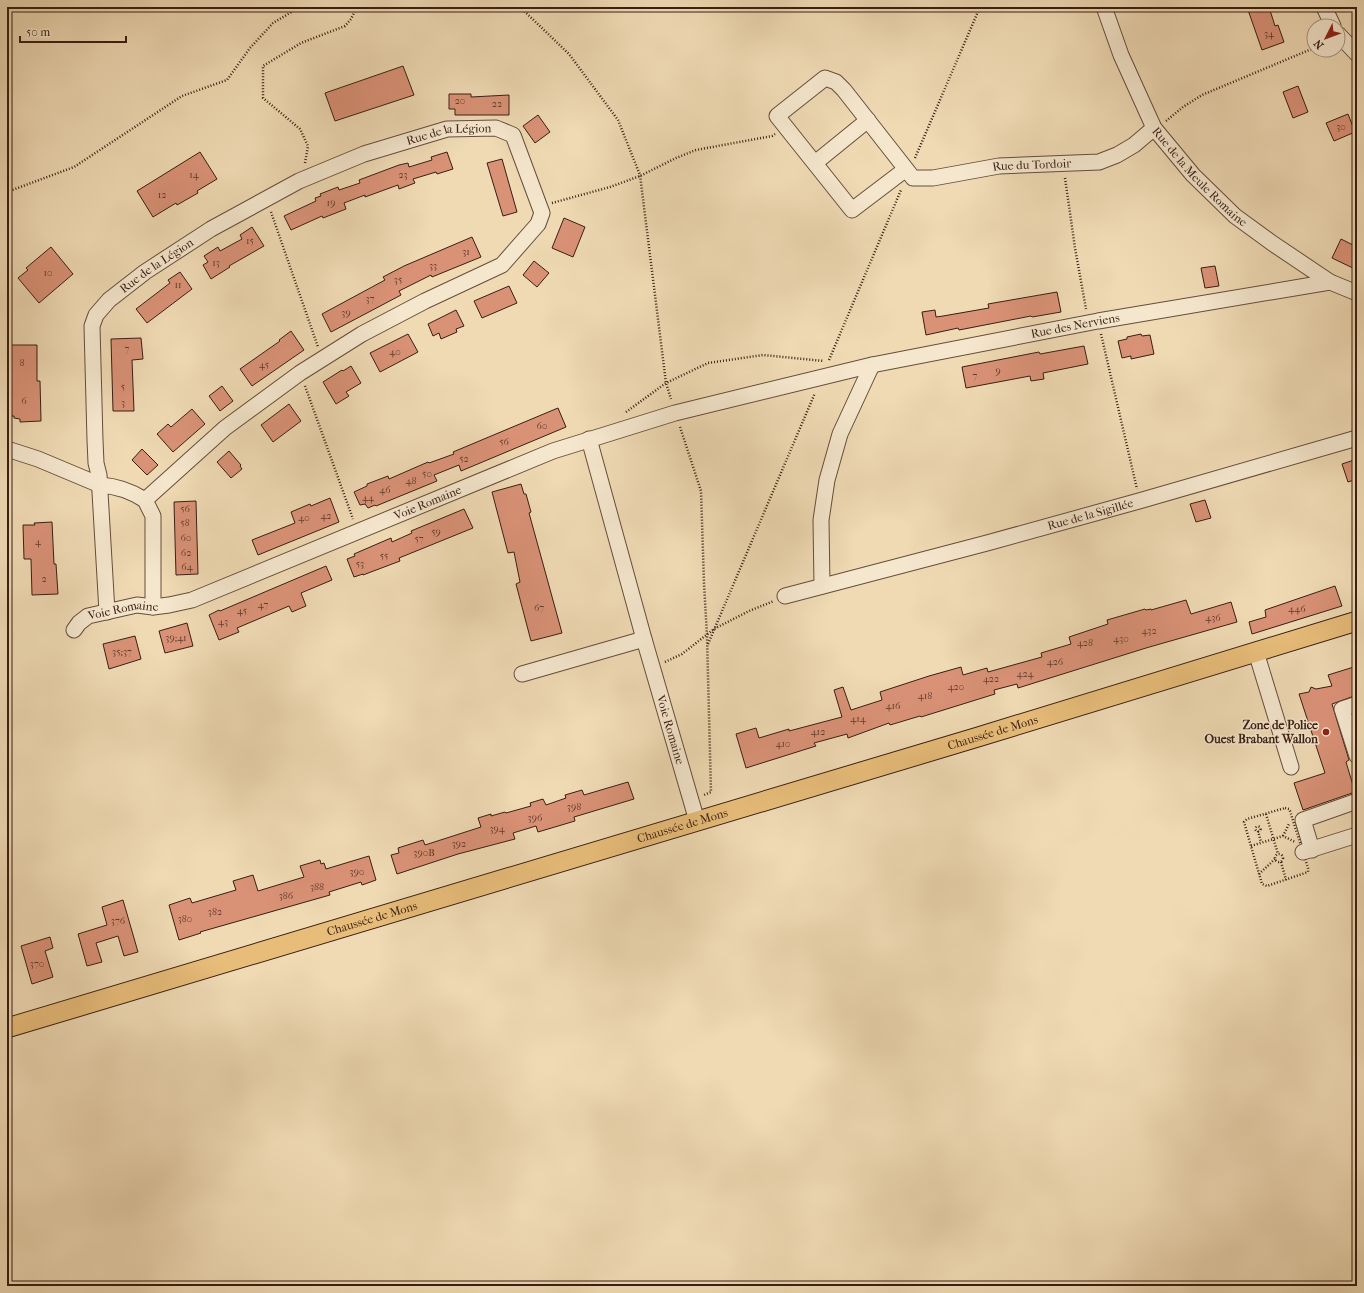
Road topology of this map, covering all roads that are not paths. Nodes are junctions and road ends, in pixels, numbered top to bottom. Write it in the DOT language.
graph roads {
  1 [pos="1104,7"];
  2 [pos="1324,7"];
  3 [pos="1329,18"];
  4 [pos="1346,42"];
  5 [pos="1357,54"];
  6 [pos="868,120"];
  7 [pos="1154,129"];
  8 [pos="815,163"];
  9 [pos="908,170"];
  10 [pos="1330,282"];
  11 [pos="1356,296"];
  12 [pos="872,365"];
  13 [pos="1357,438"];
  14 [pos="589,439"];
  15 [pos="7,449"];
  16 [pos="100,485"];
  17 [pos="145,500"];
  18 [pos="822,586"];
  19 [pos="785,596"];
  20 [pos="153,607"];
  21 [pos="107,612"];
  22 [pos="1357,621"];
  23 [pos="74,630"];
  24 [pos="644,639"];
  25 [pos="1256,652"];
  26 [pos="522,674"];
  27 [pos="1357,704"];
  28 [pos="1357,756"];
  29 [pos="1291,767"];
  30 [pos="1357,801"];
  31 [pos="697,821"];
  32 [pos="1357,835"];
  33 [pos="7,1028"];
  1 -- 7 [label="street, Rue de la Meule Romaine"];
  2 -- 3 [label="street"];
  4 -- 5 [label="street"];
  6 -- 8 [label="street"];
  6 -- 8 [label="street"];
  6 -- 9 [label="street"];
  7 -- 9 [label="street, Rue du Tordoir"];
  7 -- 10 [label="street, Rue de la Meule Romaine"];
  8 -- 9 [label="street"];
  10 -- 11 [label="street, Rue de la Meule Romaine"];
  10 -- 12 [label="street, Rue des Nerviens"];
  12 -- 14 [label="street, Rue des Nerviens"];
  12 -- 18 [label="street"];
  13 -- 18 [label="street, Rue de la Sigillée"];
  14 -- 20 [label="street, Voie Romaine"];
  14 -- 24 [label="street, Voie Romaine"];
  15 -- 16 [label="street"];
  16 -- 17 [label="street"];
  16 -- 17 [label="street, Rue de la Légion"];
  16 -- 21 [label="street, Rue de la Légion"];
  17 -- 20 [label="street"];
  18 -- 19 [label="street, Rue de la Sigillée"];
  20 -- 21 [label="street, Voie Romaine"];
  21 -- 23 [label="street, Voie Romaine"];
  22 -- 25 [label="main road, Chaussée de Mons"];
  24 -- 26 [label="street"];
  24 -- 31 [label="street, Voie Romaine"];
  25 -- 29 [label="street"];
  25 -- 31 [label="main road, Chaussée de Mons"];
  27 -- 28 [label="street"];
  30 -- 32 [label="street"];
  31 -- 33 [label="main road, Chaussée de Mons"];
}
